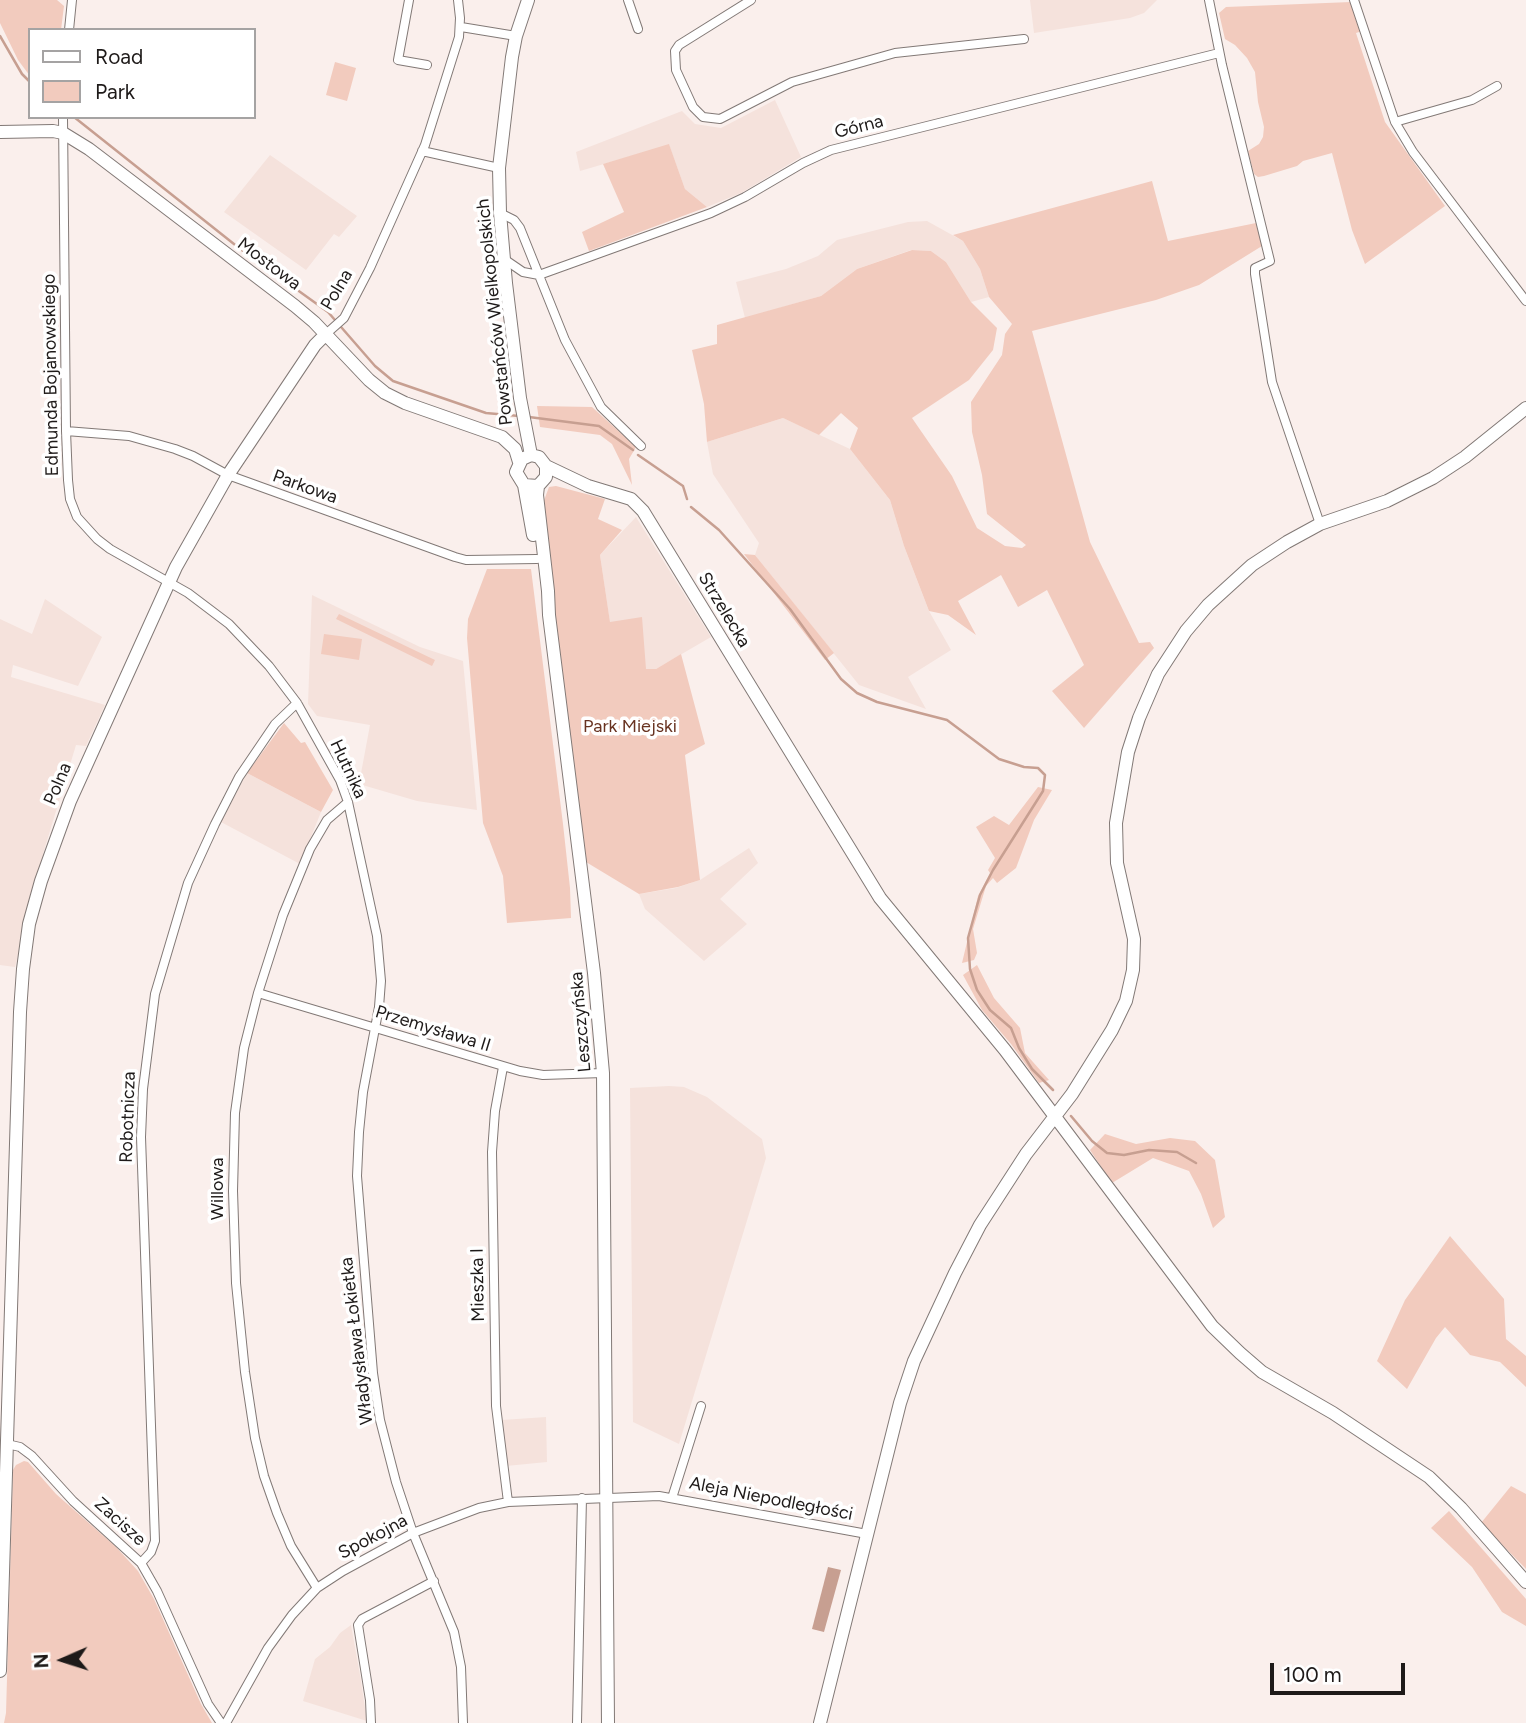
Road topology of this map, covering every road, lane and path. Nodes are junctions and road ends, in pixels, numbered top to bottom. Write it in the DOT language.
graph roads {
  1 [pos="72,0"];
  2 [pos="409,0"];
  3 [pos="458,0"];
  4 [pos="528,0"];
  5 [pos="628,0"];
  6 [pos="751,0"];
  7 [pos="1209,0"];
  8 [pos="1354,0"];
  9 [pos="461,27"];
  10 [pos="69,28"];
  11 [pos="638,29"];
  12 [pos="516,36"];
  13 [pos="1024,40"];
  14 [pos="1219,53"];
  15 [pos="427,65"];
  16 [pos="1497,86"];
  17 [pos="63,119"];
  18 [pos="1395,122"];
  19 [pos="0,132"];
  20 [pos="63,133"];
  21 [pos="422,151"];
  22 [pos="499,168"];
  23 [pos="500,213"];
  24 [pos="504,259"];
  25 [pos="523,272"];
  26 [pos="539,275"];
  27 [pos="506,283"];
  28 [pos="1526,301"];
  29 [pos="328,332"];
  30 [pos="1526,408"];
  31 [pos="524,425"];
  32 [pos="66,431"];
  33 [pos="502,437"];
  34 [pos="641,446"];
  35 [pos="531,455"];
  36 [pos="519,462"];
  37 [pos="546,466"];
  38 [pos="228,475"];
  39 [pos="541,483"];
  40 [pos="524,485"];
  41 [pos="588,486"];
  42 [pos="1320,524"];
  43 [pos="537,559"];
  44 [pos="169,583"];
  45 [pos="548,615"];
  46 [pos="296,703"];
  47 [pos="348,802"];
  48 [pos="258,993"];
  49 [pos="375,1027"];
  50 [pos="503,1067"];
  51 [pos="603,1073"];
  52 [pos="1055,1117"];
  53 [pos="701,1406"];
  54 [pos="3,1444"];
  55 [pos="582,1498"];
  56 [pos="672,1498"];
  57 [pos="607,1499"];
  58 [pos="508,1502"];
  59 [pos="412,1533"];
  60 [pos="867,1534"];
  61 [pos="141,1563"];
  62 [pos="434,1581"];
  63 [pos="1526,1582"];
  64 [pos="317,1588"];
  65 [pos="0,1671"];
  66 [pos="220,1723"];
  67 [pos="226,1723"];
  68 [pos="371,1723"];
  69 [pos="463,1723"];
  70 [pos="577,1723"];
  71 [pos="608,1723"];
  72 [pos="820,1723"];
  1 -- 10 [label="street"];
  2 -- 15 [label="street"];
  3 -- 9 [label="street, Polna"];
  4 -- 12 [label="street, Powstańców Wielkopolskich"];
  5 -- 11 [label="street"];
  6 -- 13 [label="street"];
  7 -- 14 [label="street"];
  8 -- 18 [label="street"];
  9 -- 12 [label="street"];
  9 -- 21 [label="street, Polna"];
  12 -- 22 [label="street, Powstańców Wielkopolskich"];
  14 -- 26 [label="street, Górna"];
  14 -- 42 [label="street"];
  16 -- 18 [label="street"];
  17 -- 20 [label="street, Edmunda Bojanowskiego"];
  18 -- 28 [label="street"];
  19 -- 20 [label="street"];
  20 -- 29 [label="street, Mostowa"];
  20 -- 32 [label="street, Edmunda Bojanowskiego"];
  21 -- 22 [label="street"];
  21 -- 29 [label="street, Polna"];
  22 -- 23 [label="street, Powstańców Wielkopolskich"];
  23 -- 24 [label="street, Powstańców Wielkopolskich"];
  23 -- 26 [label="street"];
  24 -- 25 [label="street"];
  24 -- 27 [label="street, Powstańców Wielkopolskich"];
  25 -- 26 [label="street"];
  25 -- 27 [label="street"];
  26 -- 34 [label="street"];
  27 -- 31 [label="street, Powstańców Wielkopolskich"];
  29 -- 33 [label="street, Mostowa"];
  29 -- 38 [label="street, Polna"];
  30 -- 42 [label="street"];
  31 -- 33 [label="street"];
  31 -- 35 [label="street, Powstańców Wielkopolskich"];
  32 -- 38 [label="street, Parkowa"];
  32 -- 44 [label="street, Edmunda Bojanowskiego"];
  33 -- 36 [label="street"];
  35 -- 36 [label="street"];
  35 -- 37 [label="street"];
  36 -- 40 [label="street"];
  37 -- 39 [label="street"];
  37 -- 41 [label="street, Strzelecka"];
  38 -- 43 [label="street, Parkowa"];
  38 -- 44 [label="street, Polna"];
  39 -- 40 [label="street"];
  39 -- 41 [label="street, Strzelecka"];
  39 -- 45 [label="street, Leszczyńska"];
  40 -- 43 [label="street, Leszczyńska"];
  41 -- 52 [label="street, Strzelecka"];
  42 -- 52 [label="street, Aleja Niepodległości"];
  43 -- 45 [label="street, Leszczyńska"];
  44 -- 46 [label="street, Hutnika"];
  44 -- 54 [label="street, Polna"];
  45 -- 51 [label="street, Leszczyńska"];
  46 -- 47 [label="street, Hutnika"];
  46 -- 61 [label="street, Robotnicza"];
  47 -- 48 [label="street, Willowa"];
  47 -- 49 [label="street, Hutnika"];
  48 -- 49 [label="street, Przemysława II"];
  48 -- 64 [label="street, Willowa"];
  49 -- 50 [label="street, Przemysława II"];
  49 -- 59 [label="street, Władysława Łokietka"];
  50 -- 51 [label="street, Przemysława II"];
  50 -- 58 [label="street, Mieszka I"];
  51 -- 57 [label="street, Leszczyńska"];
  52 -- 60 [label="street, Aleja Niepodległości"];
  52 -- 63 [label="street, Strzelecka"];
  53 -- 56 [label="street"];
  54 -- 61 [label="street, Zacisze"];
  54 -- 65 [label="street, Polna"];
  55 -- 57 [label="street, Spokojna"];
  55 -- 58 [label="street, Spokojna"];
  55 -- 70 [label="street"];
  56 -- 57 [label="street, Aleja Niepodległości"];
  56 -- 60 [label="street, Aleja Niepodległości"];
  57 -- 71 [label="street, Leszczyńska"];
  58 -- 59 [label="street, Spokojna"];
  59 -- 62 [label="street, Władysława Łokietka"];
  59 -- 64 [label="street, Spokojna"];
  60 -- 72 [label="street"];
  61 -- 66 [label="street, Zacisze"];
  62 -- 68 [label="street"];
  62 -- 69 [label="street, Władysława Łokietka"];
  64 -- 67 [label="street, Spokojna"];
}
